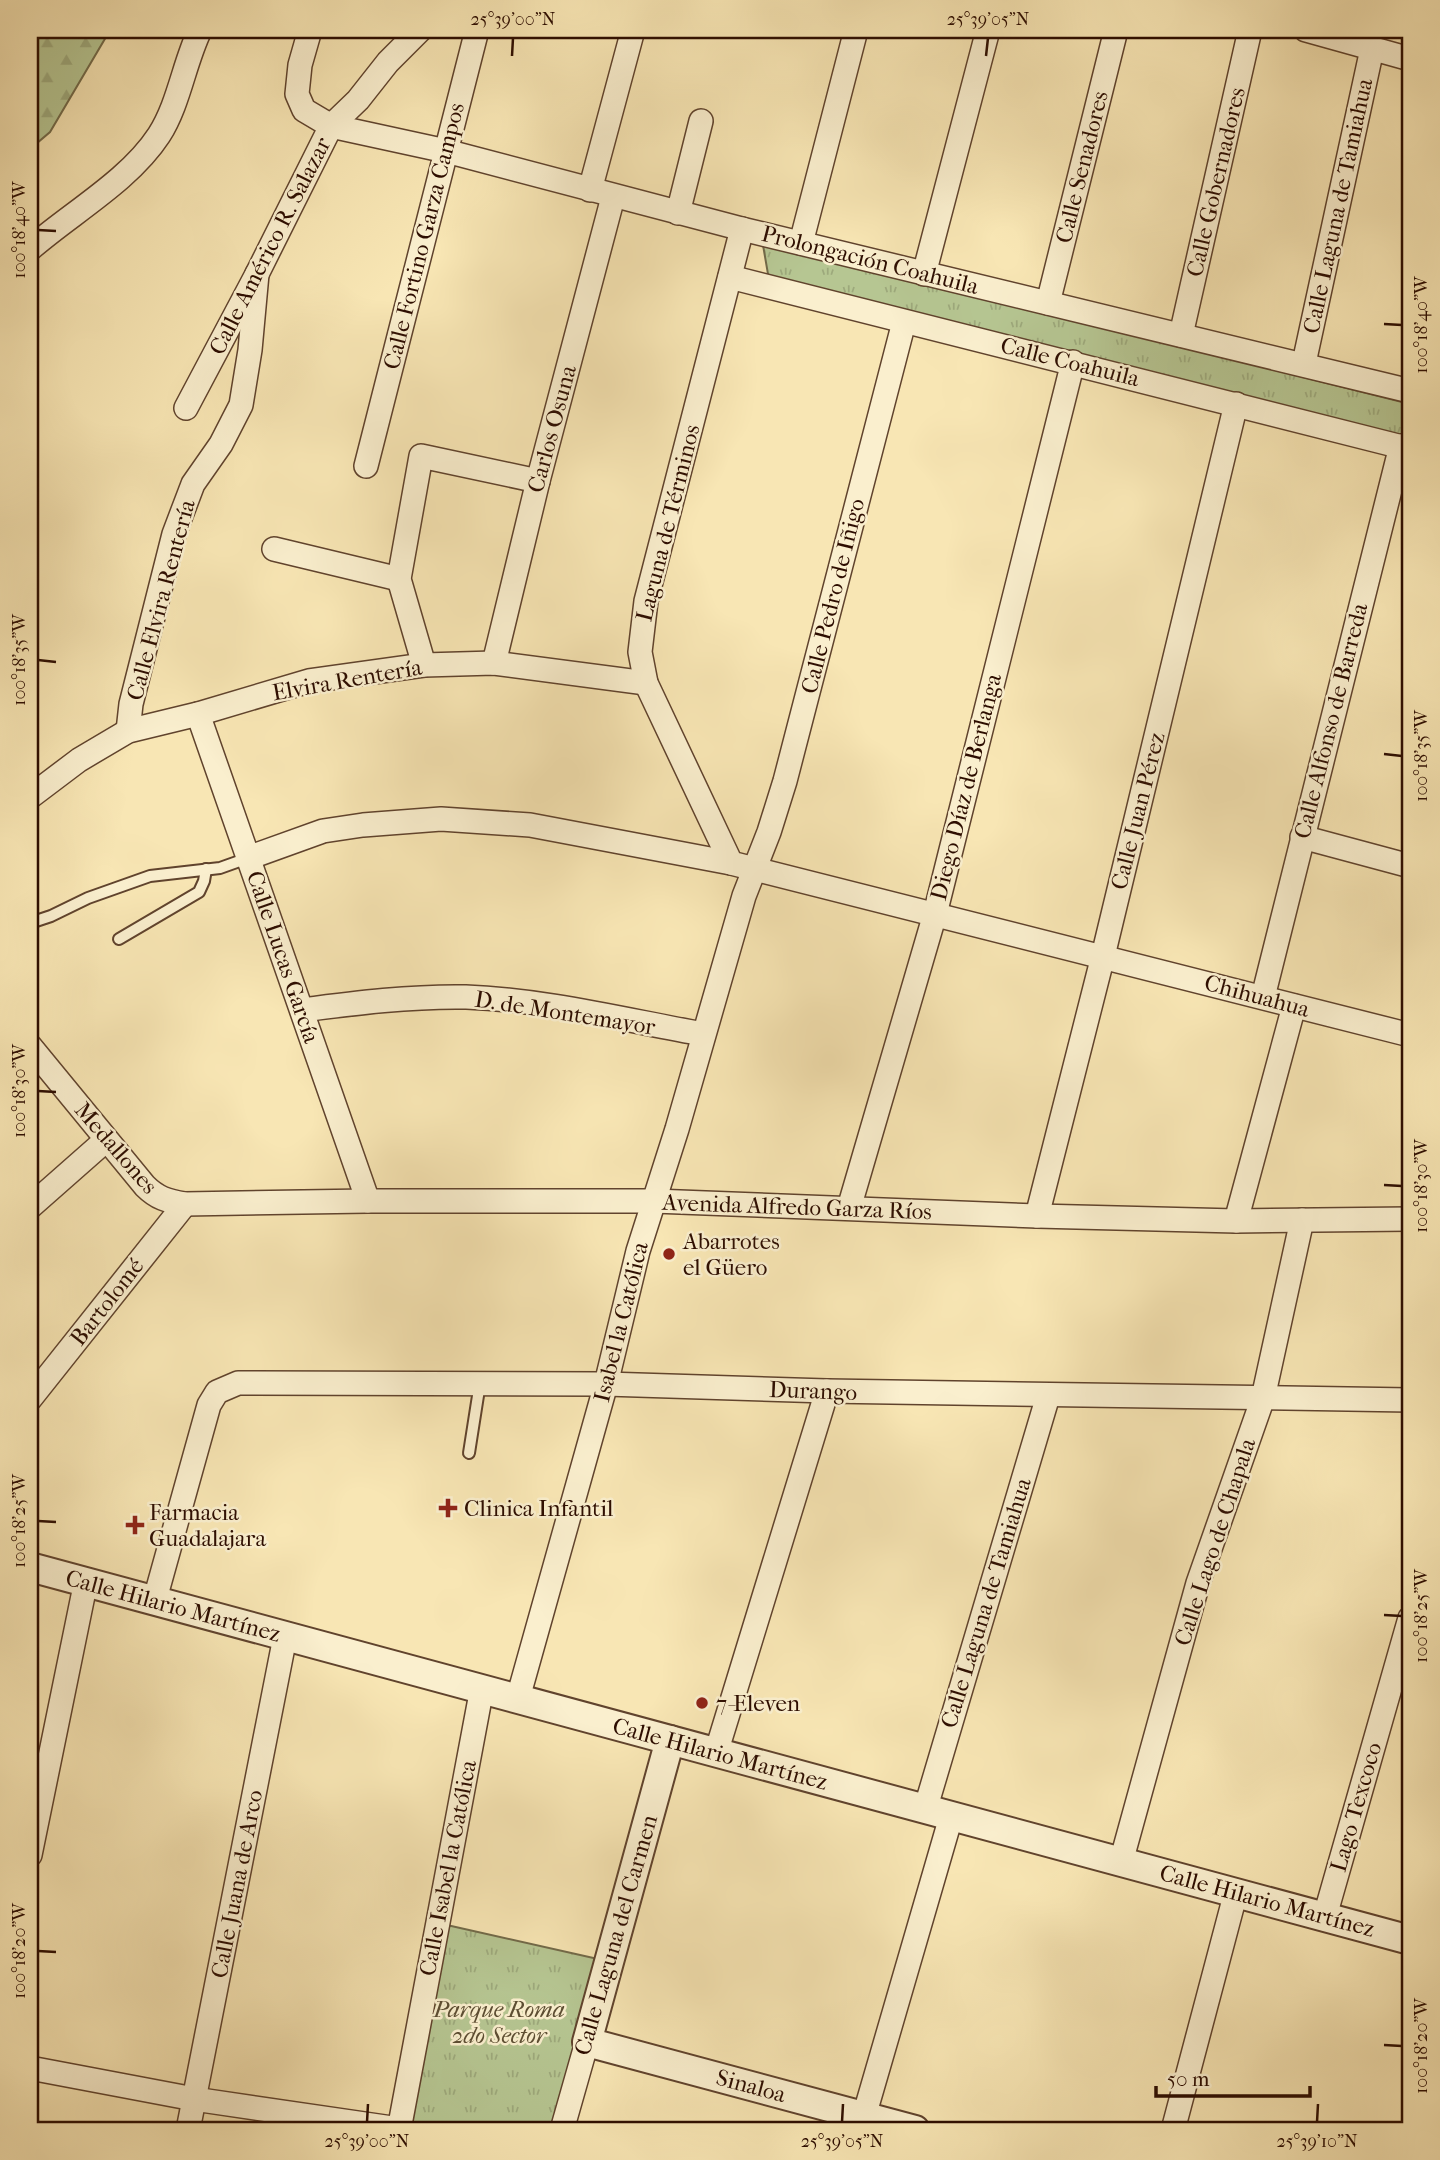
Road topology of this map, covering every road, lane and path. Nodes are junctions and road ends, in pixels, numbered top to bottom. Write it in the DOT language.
graph roads {
  1 [pos="200,30"];
  2 [pos="310,30"];
  3 [pos="420,30"];
  4 [pos="477,30"];
  5 [pos="633,30"];
  6 [pos="856,30"];
  7 [pos="988,30"];
  8 [pos="1116,30"];
  9 [pos="1250,30"];
  10 [pos="1315,31"];
  11 [pos="1372,49"];
  12 [pos="1410,59"];
  13 [pos="701,121"];
  14 [pos="331,126"];
  15 [pos="446,151"];
  16 [pos="590,190"];
  17 [pos="613,197"];
  18 [pos="678,213"];
  19 [pos="743,229"];
  20 [pos="801,243"];
  21 [pos="30,249"];
  22 [pos="257,274"];
  23 [pos="924,274"];
  24 [pos="730,278"];
  25 [pos="1048,303"];
  26 [pos="904,322"];
  27 [pos="1181,335"];
  28 [pos="1073,362"];
  29 [pos="1304,363"];
  30 [pos="1410,391"];
  31 [pos="1236,404"];
  32 [pos="186,408"];
  33 [pos="1406,447"];
  34 [pos="366,466"];
  35 [pos="538,481"];
  36 [pos="274,549"];
  37 [pos="399,579"];
  38 [pos="494,663"];
  39 [pos="424,665"];
  40 [pos="646,683"];
  41 [pos="198,714"];
  42 [pos="128,731"];
  43 [pos="30,797"];
  44 [pos="1302,837"];
  45 [pos="248,858"];
  46 [pos="731,863"];
  47 [pos="1410,866"];
  48 [pos="754,868"];
  49 [pos="205,869"];
  50 [pos="934,914"];
  51 [pos="30,923"];
  52 [pos="119,939"];
  53 [pos="1103,956"];
  54 [pos="1263,997"];
  55 [pos="1294,1006"];
  56 [pos="302,1010"];
  57 [pos="703,1034"];
  58 [pos="1410,1035"];
  59 [pos="30,1046"];
  60 [pos="106,1140"];
  61 [pos="368,1201"];
  62 [pos="654,1201"];
  63 [pos="185,1204"];
  64 [pos="30,1207"];
  65 [pos="849,1208"];
  66 [pos="1037,1216"];
  67 [pos="1410,1219"];
  68 [pos="1302,1220"];
  69 [pos="1236,1221"];
  70 [pos="480,1383"];
  71 [pos="606,1384"];
  72 [pos="827,1391"];
  73 [pos="1048,1395"];
  74 [pos="1263,1398"];
  75 [pos="30,1399"];
  76 [pos="1410,1400"];
  77 [pos="469,1453"];
  78 [pos="30,1567"];
  79 [pos="86,1581"];
  80 [pos="155,1599"];
  81 [pos="1410,1618"];
  82 [pos="285,1637"];
  83 [pos="482,1688"];
  84 [pos="518,1698"];
  85 [pos="670,1740"];
  86 [pos="716,1753"];
  87 [pos="938,1813"];
  88 [pos="30,1855"];
  89 [pos="1121,1862"];
  90 [pos="1236,1892"];
  91 [pos="1325,1916"];
  92 [pos="1410,1940"];
  93 [pos="587,2042"];
  94 [pos="30,2068"];
  95 [pos="194,2098"];
  96 [pos="862,2123"];
  97 [pos="188,2130"];
  98 [pos="399,2130"];
  99 [pos="562,2130"];
  100 [pos="915,2130"];
  101 [pos="1173,2130"];
  1 -- 21 [label="street"];
  2 -- 14 [label="street"];
  3 -- 14 [label="street, Calle Américo R. Salazar"];
  4 -- 15 [label="street, Calle Fortino Garza Campos"];
  5 -- 16 [label="street"];
  6 -- 20 [label="street"];
  7 -- 23 [label="street"];
  8 -- 25 [label="street, Calle Senadores"];
  9 -- 27 [label="street, Calle Gobernadores"];
  10 -- 11 [label="street"];
  11 -- 12 [label="street"];
  11 -- 29 [label="street, Calle Laguna de Tamiahua"];
  13 -- 18 [label="street"];
  14 -- 15 [label="street, Prolongación Coahuila"];
  14 -- 22 [label="street, Calle Américo R. Salazar"];
  15 -- 16 [label="street, Prolongación Coahuila"];
  15 -- 34 [label="street, Calle Fortino Garza Campos"];
  16 -- 17 [label="street, Prolongación Coahuila"];
  17 -- 18 [label="street, Prolongación Coahuila"];
  17 -- 35 [label="street, Carlos Osuna"];
  18 -- 19 [label="street, Prolongación Coahuila"];
  19 -- 20 [label="street, Prolongación Coahuila"];
  19 -- 24 [label="street, Laguna de Términos"];
  20 -- 23 [label="street, Prolongación Coahuila"];
  22 -- 32 [label="street, Calle Américo R. Salazar"];
  22 -- 42 [label="street, Calle Elvira Rentería"];
  23 -- 25 [label="street, Prolongación Coahuila"];
  24 -- 26 [label="street, Calle Coahuila"];
  24 -- 40 [label="street, Laguna de Términos"];
  25 -- 27 [label="street, Prolongación Coahuila"];
  26 -- 28 [label="street, Calle Coahuila"];
  26 -- 48 [label="street, Calle Pedro de Iñigo"];
  27 -- 29 [label="street, Prolongación Coahuila"];
  28 -- 31 [label="street, Calle Coahuila"];
  28 -- 50 [label="street, Diego Díaz de Berlanga"];
  29 -- 30 [label="street, Prolongación Coahuila"];
  31 -- 33 [label="street, Calle Coahuila"];
  31 -- 53 [label="street, Calle Juan Pérez"];
  33 -- 44 [label="street, Calle Alfonso de Barreda"];
  35 -- 37 [label="street"];
  35 -- 38 [label="street, Carlos Osuna"];
  36 -- 37 [label="street"];
  37 -- 39 [label="street"];
  38 -- 39 [label="street, Elvira Rentería"];
  38 -- 40 [label="street, Elvira Rentería"];
  39 -- 41 [label="street, Elvira Rentería"];
  40 -- 46 [label="street, Laguna de Términos"];
  41 -- 42 [label="street, Elvira Rentería"];
  41 -- 45 [label="street, Calle Lucas García"];
  42 -- 43 [label="street, Elvira Rentería"];
  44 -- 47 [label="street"];
  44 -- 54 [label="street, Calle Alfonso de Barreda"];
  45 -- 46 [label="street"];
  45 -- 49 [label="lane"];
  45 -- 56 [label="street, Calle Lucas García"];
  46 -- 48 [label="street"];
  48 -- 50 [label="street, Chihuahua"];
  48 -- 57 [label="street, Isabel la Católica"];
  49 -- 51 [label="lane"];
  49 -- 52 [label="lane"];
  50 -- 53 [label="street, Chihuahua"];
  50 -- 65 [label="street, Diego Díaz de Berlanga"];
  53 -- 54 [label="street, Chihuahua"];
  53 -- 66 [label="street, Calle Juan Pérez"];
  54 -- 55 [label="street, Chihuahua"];
  55 -- 58 [label="street, Chihuahua"];
  55 -- 69 [label="street"];
  56 -- 57 [label="street, D. de Montemayor"];
  56 -- 61 [label="street, Calle Lucas García"];
  57 -- 62 [label="street, Isabel la Católica"];
  59 -- 60 [label="street, Medallones"];
  60 -- 63 [label="street, Medallones"];
  60 -- 64 [label="street"];
  61 -- 62 [label="street, Avenida Alfredo Garza Ríos"];
  61 -- 63 [label="street, Avenida Alfredo Garza Ríos"];
  62 -- 65 [label="street, Avenida Alfredo Garza Ríos"];
  62 -- 71 [label="street, Isabel la Católica"];
  63 -- 75 [label="street, Bartolomé"];
  65 -- 66 [label="street, Avenida Alfredo Garza Ríos"];
  66 -- 69 [label="street, Avenida Alfredo Garza Ríos"];
  67 -- 68 [label="street, Avenida Alfredo Garza Ríos"];
  68 -- 69 [label="street, Avenida Alfredo Garza Ríos"];
  68 -- 74 [label="street, Calle Lago de Chapala"];
  70 -- 71 [label="street, Durango"];
  70 -- 77 [label="lane"];
  70 -- 80 [label="street, Durango"];
  71 -- 72 [label="street, Durango"];
  71 -- 84 [label="street, Isabel la Católica"];
  72 -- 73 [label="street, Durango"];
  72 -- 86 [label="street"];
  73 -- 74 [label="street, Durango"];
  73 -- 87 [label="street, Calle Laguna de Tamiahua"];
  74 -- 76 [label="street, Durango"];
  74 -- 89 [label="street, Calle Lago de Chapala"];
  78 -- 79 [label="street, Calle Hilario Martínez"];
  79 -- 80 [label="street, Calle Hilario Martínez"];
  79 -- 88 [label="street"];
  80 -- 82 [label="street, Calle Hilario Martínez"];
  81 -- 91 [label="street, Lago Texcoco"];
  82 -- 83 [label="street, Calle Hilario Martínez"];
  82 -- 95 [label="street, Calle Juana de Arco"];
  83 -- 84 [label="street, Calle Hilario Martínez"];
  83 -- 98 [label="street, Calle Isabel la Católica"];
  84 -- 85 [label="street, Calle Hilario Martínez"];
  85 -- 86 [label="street, Calle Hilario Martínez"];
  85 -- 93 [label="street, Calle Laguna del Carmen"];
  86 -- 87 [label="street, Calle Hilario Martínez"];
  87 -- 89 [label="street, Calle Hilario Martínez"];
  87 -- 96 [label="street, Calle Laguna de Tamiahua"];
  89 -- 90 [label="street, Calle Hilario Martínez"];
  90 -- 91 [label="street, Calle Hilario Martínez"];
  90 -- 101 [label="street"];
  91 -- 92 [label="street, Calle Hilario Martínez"];
  93 -- 96 [label="street, Sinaloa"];
  93 -- 99 [label="street, Calle Laguna del Carmen"];
  94 -- 95 [label="street"];
  95 -- 97 [label="street, Calle Juana de Arco"];
  95 -- 98 [label="street"];
  96 -- 100 [label="street, Sinaloa"];
}
